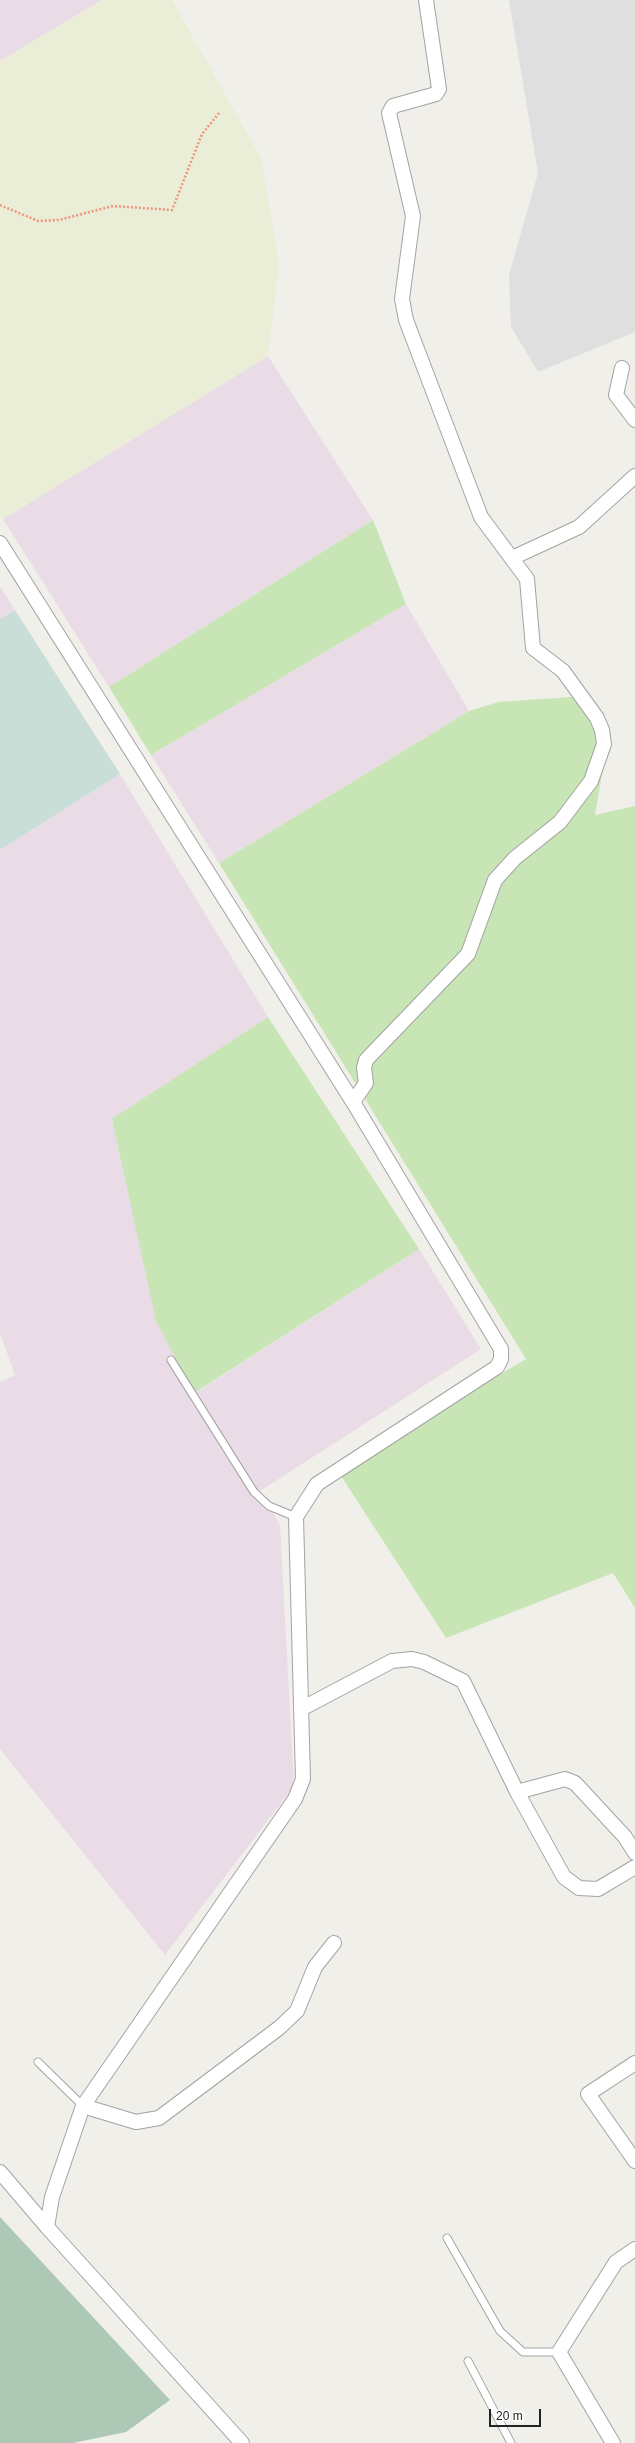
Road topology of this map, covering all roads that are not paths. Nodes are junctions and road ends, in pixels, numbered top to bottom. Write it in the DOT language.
graph roads {
  1 [pos="426,0"];
  2 [pos="622,368"];
  3 [pos="635,420"];
  4 [pos="635,476"];
  5 [pos="0,543"];
  6 [pos="512,558"];
  7 [pos="353,1102"];
  8 [pos="171,1360"];
  9 [pos="296,1517"];
  10 [pos="300,1708"];
  11 [pos="517,1792"];
  12 [pos="635,1853"];
  13 [pos="635,1867"];
  14 [pos="334,1943"];
  15 [pos="38,2062"];
  16 [pos="635,2063"];
  17 [pos="83,2106"];
  18 [pos="635,2161"];
  19 [pos="0,2172"];
  20 [pos="47,2228"];
  21 [pos="447,2238"];
  22 [pos="635,2249"];
  23 [pos="559,2352"];
  24 [pos="468,2361"];
  25 [pos="242,2443"];
  26 [pos="511,2443"];
  27 [pos="613,2443"];
  1 -- 6 [label="street"];
  2 -- 3 [label="street"];
  4 -- 6 [label="street"];
  5 -- 7 [label="street"];
  6 -- 7 [label="street"];
  7 -- 9 [label="street"];
  8 -- 9 [label="lane"];
  9 -- 10 [label="street"];
  10 -- 11 [label="street"];
  10 -- 17 [label="street"];
  11 -- 12 [label="street"];
  11 -- 13 [label="street"];
  14 -- 17 [label="street"];
  15 -- 17 [label="lane"];
  16 -- 18 [label="street"];
  17 -- 20 [label="street"];
  19 -- 20 [label="street"];
  20 -- 25 [label="street"];
  21 -- 23 [label="lane"];
  22 -- 23 [label="street"];
  23 -- 27 [label="street"];
  24 -- 26 [label="lane"];
}
